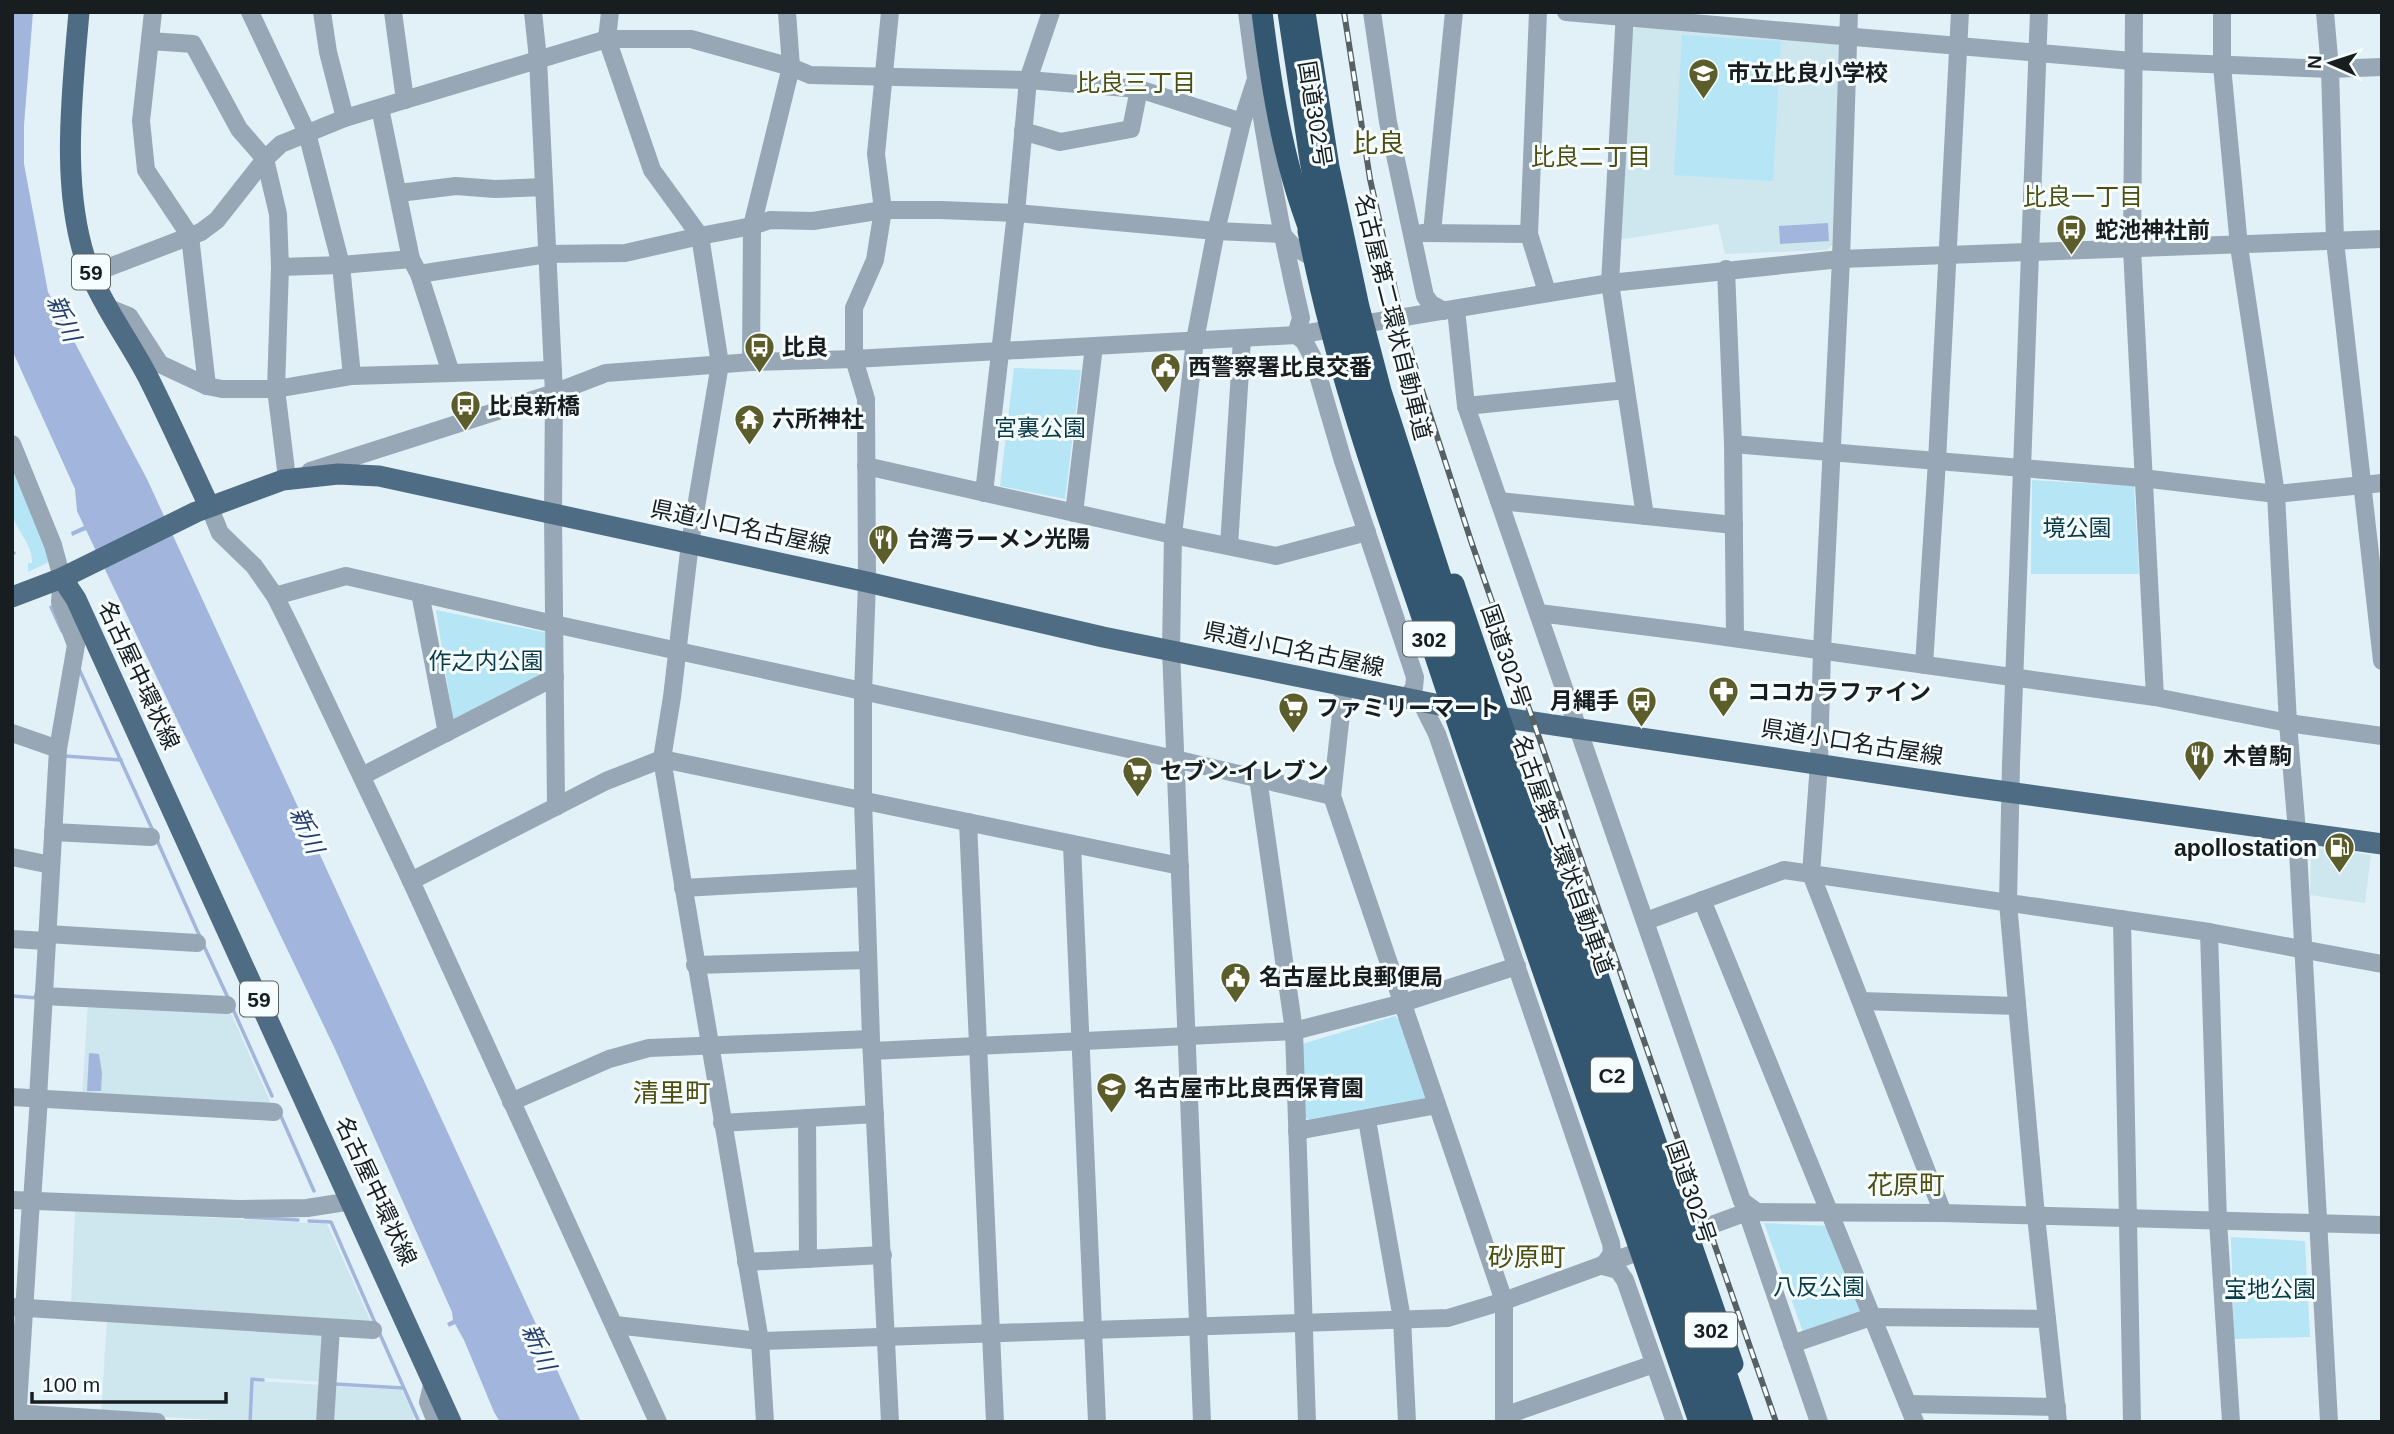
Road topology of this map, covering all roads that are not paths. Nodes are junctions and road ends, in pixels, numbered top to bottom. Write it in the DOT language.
graph roads {
  1 [pos="79,12"];
  2 [pos="153,12"];
  3 [pos="250,12"];
  4 [pos="322,12"];
  5 [pos="393,12"];
  6 [pos="533,12"];
  7 [pos="610,12"];
  8 [pos="787,12"];
  9 [pos="890,12"];
  10 [pos="1051,12"];
  11 [pos="1247,12"];
  12 [pos="1262,12"];
  13 [pos="1272,12"];
  14 [pos="1288,12"];
  15 [pos="1305,12"];
  16 [pos="1315,12"];
  17 [pos="1372,12"];
  18 [pos="1454,12"];
  19 [pos="1538,12"];
  20 [pos="1566,12"];
  21 [pos="1849,12"];
  22 [pos="1960,12"];
  23 [pos="2039,12"];
  24 [pos="2134,12"];
  25 [pos="2222,12"];
  26 [pos="2325,12"];
  27 [pos="1625,15"];
  28 [pos="1737,19"];
  29 [pos="1849,37"];
  30 [pos="607,39"];
  31 [pos="150,41"];
  32 [pos="1959,47"];
  33 [pos="2037,53"];
  34 [pos="538,59"];
  35 [pos="2132,61"];
  36 [pos="791,66"];
  37 [pos="2222,66"];
  38 [pos="2382,67"];
  39 [pos="2330,69"];
  40 [pos="884,76"];
  41 [pos="1028,80"];
  42 [pos="1255,82"];
  43 [pos="1139,89"];
  44 [pos="405,100"];
  45 [pos="380,108"];
  46 [pos="345,118"];
  47 [pos="1242,122"];
  48 [pos="1023,131"];
  49 [pos="307,133"];
  50 [pos="265,159"];
  51 [pos="544,187"];
  52 [pos="399,193"];
  53 [pos="883,210"];
  54 [pos="1016,213"];
  55 [pos="752,226"];
  56 [pos="1216,231"];
  57 [pos="1432,232"];
  58 [pos="1282,234"];
  59 [pos="1412,234"];
  60 [pos="1529,234"];
  61 [pos="190,236"];
  62 [pos="699,236"];
  63 [pos="2382,239"];
  64 [pos="2335,241"];
  65 [pos="2239,246"];
  66 [pos="2132,249"];
  67 [pos="2031,253"];
  68 [pos="547,254"];
  69 [pos="1947,256"];
  70 [pos="1314,258"];
  71 [pos="1842,259"];
  72 [pos="341,265"];
  73 [pos="281,267"];
  74 [pos="415,267"];
  75 [pos="1726,269"];
  76 [pos="91,274"];
  77 [pos="1610,283"];
  78 [pos="1547,292"];
  79 [pos="1340,305"];
  80 [pos="109,308"];
  81 [pos="1450,310"];
  82 [pos="1372,323"];
  83 [pos="1331,330"];
  84 [pos="1296,335"];
  85 [pos="1242,339"];
  86 [pos="1195,340"];
  87 [pos="1094,346"];
  88 [pos="1001,351"];
  89 [pos="854,359"];
  90 [pos="751,362"];
  91 [pos="720,364"];
  92 [pos="553,370"];
  93 [pos="451,373"];
  94 [pos="352,376"];
  95 [pos="207,386"];
  96 [pos="276,389"];
  97 [pos="1626,390"];
  98 [pos="554,393"];
  99 [pos="1466,406"];
  100 [pos="1361,435"];
  101 [pos="12,444"];
  102 [pos="1733,444"];
  103 [pos="1831,452"];
  104 [pos="1937,461"];
  105 [pos="866,466"];
  106 [pos="2023,467"];
  107 [pos="2143,478"];
  108 [pos="285,479"];
  109 [pos="1349,480"];
  110 [pos="2382,483"];
  111 [pos="2362,485"];
  112 [pos="984,493"];
  113 [pos="2276,494"];
  114 [pos="1499,501"];
  115 [pos="202,509"];
  116 [pos="1074,513"];
  117 [pos="552,514"];
  118 [pos="1645,516"];
  119 [pos="1734,524"];
  120 [pos="1367,533"];
  121 [pos="1174,536"];
  122 [pos="690,543"];
  123 [pos="1229,546"];
  124 [pos="69,575"];
  125 [pos="867,582"];
  126 [pos="420,593"];
  127 [pos="275,596"];
  128 [pos="12,597"];
  129 [pos="1389,598"];
  130 [pos="1539,613"];
  131 [pos="1424,621"];
  132 [pos="554,624"];
  133 [pos="1735,638"];
  134 [pos="1171,650"];
  135 [pos="1822,650"];
  136 [pos="676,651"];
  137 [pos="2382,661"];
  138 [pos="1924,665"];
  139 [pos="555,677"];
  140 [pos="2014,677"];
  141 [pos="1344,685"];
  142 [pos="863,693"];
  143 [pos="2155,697"];
  144 [pos="1413,700"];
  145 [pos="1453,708"];
  146 [pos="1499,717"];
  147 [pos="2288,723"];
  148 [pos="1579,729"];
  149 [pos="12,733"];
  150 [pos="447,733"];
  151 [pos="2382,736"];
  152 [pos="58,749"];
  153 [pos="662,759"];
  154 [pos="1175,759"];
  155 [pos="1819,763"];
  156 [pos="1504,771"];
  157 [pos="362,776"];
  158 [pos="1258,778"];
  159 [pos="2011,792"];
  160 [pos="1332,796"];
  161 [pos="863,800"];
  162 [pos="556,807"];
  163 [pos="968,822"];
  164 [pos="53,832"];
  165 [pos="2297,832"];
  166 [pos="151,837"];
  167 [pos="2382,844"];
  168 [pos="1072,845"];
  169 [pos="12,857"];
  170 [pos="51,865"];
  171 [pos="1180,866"];
  172 [pos="1811,874"];
  173 [pos="865,878"];
  174 [pos="411,881"];
  175 [pos="683,888"];
  176 [pos="1702,900"];
  177 [pos="2008,902"];
  178 [pos="2122,919"];
  179 [pos="1646,921"];
  180 [pos="2209,932"];
  181 [pos="46,938"];
  182 [pos="12,939"];
  183 [pos="197,943"];
  184 [pos="2303,951"];
  185 [pos="868,960"];
  186 [pos="2382,964"];
  187 [pos="695,965"];
  188 [pos="1517,966"];
  189 [pos="43,996"];
  190 [pos="1861,1001"];
  191 [pos="1403,1003"];
  192 [pos="227,1005"];
  193 [pos="2017,1006"];
  194 [pos="1294,1031"];
  195 [pos="1187,1036"];
  196 [pos="1081,1040"];
  197 [pos="976,1044"];
  198 [pos="871,1045"];
  199 [pos="709,1046"];
  200 [pos="12,1097"];
  201 [pos="38,1098"];
  202 [pos="511,1102"];
  203 [pos="1437,1105"];
  204 [pos="274,1112"];
  205 [pos="875,1114"];
  206 [pos="807,1118"];
  207 [pos="1367,1120"];
  208 [pos="722,1123"];
  209 [pos="1297,1131"];
  210 [pos="1584,1162"];
  211 [pos="1618,1184"];
  212 [pos="12,1200"];
  213 [pos="32,1201"];
  214 [pos="352,1201"];
  215 [pos="1828,1211"];
  216 [pos="1752,1212"];
  217 [pos="1943,1213"];
  218 [pos="2036,1216"];
  219 [pos="2128,1219"];
  220 [pos="2218,1221"];
  221 [pos="2318,1224"];
  222 [pos="2382,1225"];
  223 [pos="1679,1237"];
  224 [pos="1640,1251"];
  225 [pos="883,1255"];
  226 [pos="808,1259"];
  227 [pos="746,1262"];
  228 [pos="1603,1266"];
  229 [pos="1504,1301"];
  230 [pos="18,1307"];
  231 [pos="1871,1317"];
  232 [pos="2047,1319"];
  233 [pos="1402,1320"];
  234 [pos="1303,1323"];
  235 [pos="615,1325"];
  236 [pos="1198,1326"];
  237 [pos="331,1328"];
  238 [pos="373,1330"];
  239 [pos="1092,1330"];
  240 [pos="990,1333"];
  241 [pos="887,1338"];
  242 [pos="760,1341"];
  243 [pos="1792,1344"];
  244 [pos="1654,1364"];
  245 [pos="433,1381"];
  246 [pos="1690,1395"];
  247 [pos="1908,1404"];
  248 [pos="2057,1415"];
  249 [pos="15,1416"];
  250 [pos="1504,1419"];
  251 [pos="157,1422"];
  252 [pos="325,1422"];
  253 [pos="436,1422"];
  254 [pos="451,1422"];
  255 [pos="658,1422"];
  256 [pos="765,1422"];
  257 [pos="890,1422"];
  258 [pos="995,1422"];
  259 [pos="1097,1422"];
  260 [pos="1202,1422"];
  261 [pos="1307,1422"];
  262 [pos="1408,1422"];
  263 [pos="1677,1422"];
  264 [pos="1699,1422"];
  265 [pos="1712,1422"];
  266 [pos="1732,1422"];
  267 [pos="1743,1422"];
  268 [pos="1753,1422"];
  269 [pos="1819,1422"];
  270 [pos="1915,1422"];
  271 [pos="2132,1422"];
  272 [pos="2231,1422"];
  273 [pos="2329,1422"];
  1 -- 76 [label="main road, 59"];
  2 -- 31 [label="street"];
  3 -- 49 [label="street"];
  4 -- 46 [label="street"];
  5 -- 44 [label="street"];
  6 -- 34 [label="street"];
  7 -- 30 [label="street"];
  8 -- 36 [label="street"];
  9 -- 40 [label="street"];
  10 -- 41 [label="street"];
  11 -- 42 [label="street"];
  12 -- 79 [label="highway, bridge"];
  13 -- 70 [label="highway, 国道302号 / 302"];
  14 -- 79 [label="highway, 名古屋第二環状自動車道 / C2, bridge"];
  15 -- 156 [label="highway, 名古屋第二環状自動車道 / C2, bridge"];
  16 -- 82 [label="highway, 国道302号 / 302"];
  17 -- 59 [label="street"];
  18 -- 57 [label="street"];
  19 -- 60 [label="street"];
  20 -- 27 [label="street"];
  21 -- 29 [label="street"];
  22 -- 32 [label="street"];
  23 -- 33 [label="street"];
  24 -- 35 [label="street"];
  25 -- 37 [label="street"];
  26 -- 39 [label="street"];
  27 -- 28 [label="street"];
  27 -- 77 [label="street"];
  28 -- 29 [label="street"];
  29 -- 32 [label="street"];
  29 -- 71 [label="street"];
  30 -- 34 [label="street"];
  30 -- 36 [label="street"];
  30 -- 62 [label="street"];
  31 -- 50 [label="street"];
  31 -- 61 [label="street"];
  32 -- 33 [label="street"];
  32 -- 69 [label="street"];
  33 -- 35 [label="street"];
  33 -- 67 [label="street"];
  34 -- 44 [label="street"];
  34 -- 51 [label="street"];
  35 -- 37 [label="street"];
  35 -- 66 [label="street"];
  36 -- 40 [label="street"];
  36 -- 55 [label="street"];
  37 -- 39 [label="street"];
  37 -- 65 [label="street"];
  38 -- 39 [label="street"];
  39 -- 64 [label="street"];
  40 -- 41 [label="street"];
  40 -- 53 [label="street"];
  41 -- 43 [label="street"];
  41 -- 48 [label="street"];
  42 -- 47 [label="street"];
  42 -- 58 [label="street"];
  43 -- 47 [label="street"];
  43 -- 48 [label="street"];
  44 -- 45 [label="street"];
  45 -- 46 [label="street"];
  45 -- 52 [label="street"];
  46 -- 49 [label="street"];
  47 -- 56 [label="street"];
  48 -- 54 [label="street"];
  49 -- 50 [label="street"];
  49 -- 72 [label="street"];
  50 -- 61 [label="street"];
  50 -- 73 [label="street"];
  51 -- 52 [label="street"];
  51 -- 68 [label="street"];
  52 -- 74 [label="street"];
  53 -- 54 [label="street"];
  53 -- 55 [label="street"];
  53 -- 89 [label="street"];
  54 -- 56 [label="street"];
  54 -- 88 [label="street"];
  55 -- 62 [label="street"];
  55 -- 90 [label="street"];
  56 -- 58 [label="street"];
  56 -- 86 [label="street"];
  57 -- 59 [label="street"];
  57 -- 60 [label="street"];
  58 -- 70 [label="street"];
  58 -- 84 [label="street"];
  59 -- 81 [label="street"];
  60 -- 78 [label="street"];
  61 -- 76 [label="street"];
  61 -- 95 [label="street"];
  62 -- 68 [label="street"];
  62 -- 91 [label="street"];
  63 -- 64 [label="street"];
  64 -- 65 [label="street"];
  64 -- 111 [label="street"];
  65 -- 66 [label="street"];
  65 -- 113 [label="street"];
  66 -- 67 [label="street"];
  66 -- 107 [label="street"];
  67 -- 69 [label="street"];
  67 -- 106 [label="street"];
  68 -- 74 [label="street"];
  68 -- 92 [label="street"];
  69 -- 71 [label="street"];
  69 -- 104 [label="street"];
  70 -- 83 [label="highway, 国道302号 / 302"];
  71 -- 75 [label="street"];
  71 -- 103 [label="street"];
  72 -- 73 [label="street"];
  72 -- 74 [label="street"];
  72 -- 94 [label="street"];
  73 -- 96 [label="street"];
  74 -- 93 [label="street"];
  75 -- 77 [label="street"];
  75 -- 102 [label="street"];
  76 -- 80 [label="main road, 59"];
  77 -- 78 [label="street"];
  77 -- 97 [label="street"];
  78 -- 81 [label="street"];
  79 -- 265 [label="highway, 名古屋第二環状自動車道 / C2, bridge"];
  80 -- 95 [label="street"];
  80 -- 115 [label="main road, 59"];
  81 -- 82 [label="street"];
  81 -- 99 [label="street"];
  82 -- 83 [label="street"];
  82 -- 146 [label="highway, 国道302号 / 302"];
  83 -- 84 [label="street"];
  83 -- 100 [label="highway, 国道302号 / 302"];
  84 -- 85 [label="street"];
  84 -- 109 [label="street"];
  85 -- 86 [label="street"];
  85 -- 123 [label="street"];
  86 -- 87 [label="street"];
  86 -- 121 [label="street"];
  87 -- 88 [label="street"];
  87 -- 116 [label="street"];
  88 -- 89 [label="street"];
  88 -- 112 [label="street"];
  89 -- 90 [label="street"];
  89 -- 105 [label="street"];
  90 -- 91 [label="street"];
  91 -- 98 [label="street"];
  91 -- 122 [label="street"];
  92 -- 93 [label="street"];
  92 -- 98 [label="street"];
  93 -- 94 [label="street"];
  94 -- 96 [label="street"];
  95 -- 96 [label="street"];
  96 -- 108 [label="street"];
  97 -- 99 [label="street"];
  97 -- 118 [label="street"];
  98 -- 108 [label="street"];
  98 -- 117 [label="street"];
  99 -- 114 [label="street"];
  100 -- 109 [label="street"];
  100 -- 131 [label="highway, 国道302号 / 302"];
  101 -- 124 [label="street"];
  102 -- 103 [label="street"];
  102 -- 119 [label="street"];
  103 -- 104 [label="street"];
  103 -- 135 [label="street"];
  104 -- 106 [label="street"];
  104 -- 138 [label="street"];
  105 -- 112 [label="street"];
  105 -- 125 [label="street"];
  106 -- 107 [label="street"];
  106 -- 140 [label="street"];
  107 -- 113 [label="street"];
  107 -- 143 [label="street"];
  108 -- 115 [label="main road, 県道小口名古屋線"];
  108 -- 117 [label="main road, 県道小口名古屋線"];
  109 -- 120 [label="street"];
  110 -- 111 [label="street"];
  111 -- 113 [label="street"];
  111 -- 137 [label="street"];
  112 -- 116 [label="street"];
  113 -- 147 [label="street"];
  114 -- 118 [label="street"];
  114 -- 130 [label="street"];
  115 -- 124 [label="main road"];
  115 -- 127 [label="street"];
  116 -- 121 [label="street"];
  117 -- 122 [label="main road, 県道小口名古屋線"];
  117 -- 132 [label="street"];
  118 -- 119 [label="street"];
  119 -- 133 [label="street"];
  120 -- 123 [label="street"];
  120 -- 129 [label="street"];
  121 -- 123 [label="street"];
  121 -- 134 [label="street"];
  122 -- 125 [label="main road, 県道小口名古屋線"];
  122 -- 136 [label="street"];
  124 -- 128 [label="main road"];
  124 -- 152 [label="street"];
  124 -- 214 [label="main road, 名古屋中環状線 / 59"];
  125 -- 134 [label="main road, 県道小口名古屋線"];
  125 -- 142 [label="street"];
  126 -- 127 [label="street"];
  126 -- 132 [label="street"];
  126 -- 150 [label="street"];
  127 -- 157 [label="street"];
  129 -- 131 [label="street"];
  129 -- 144 [label="street"];
  130 -- 133 [label="street"];
  130 -- 148 [label="street"];
  131 -- 145 [label="highway, 国道302号 / 302"];
  132 -- 136 [label="street"];
  132 -- 139 [label="street"];
  133 -- 135 [label="street"];
  134 -- 141 [label="main road, 県道小口名古屋線"];
  134 -- 154 [label="street"];
  135 -- 138 [label="street"];
  135 -- 155 [label="street"];
  136 -- 142 [label="street"];
  136 -- 153 [label="street"];
  138 -- 140 [label="street"];
  139 -- 150 [label="street"];
  139 -- 162 [label="street"];
  140 -- 143 [label="street"];
  140 -- 159 [label="street"];
  141 -- 144 [label="main road, 県道小口名古屋線"];
  141 -- 160 [label="street"];
  142 -- 154 [label="street"];
  142 -- 161 [label="street"];
  143 -- 147 [label="street"];
  144 -- 145 [label="main road, 県道小口名古屋線"];
  144 -- 188 [label="street"];
  145 -- 146 [label="main road, 県道小口名古屋線"];
  145 -- 211 [label="highway, 国道302号 / 302"];
  146 -- 148 [label="main road, 県道小口名古屋線"];
  146 -- 223 [label="highway, 国道302号 / 302"];
  147 -- 151 [label="street"];
  147 -- 165 [label="street"];
  148 -- 155 [label="main road, 県道小口名古屋線"];
  148 -- 179 [label="street"];
  149 -- 152 [label="street"];
  150 -- 157 [label="street"];
  152 -- 164 [label="street"];
  153 -- 161 [label="street"];
  153 -- 162 [label="street"];
  153 -- 175 [label="street"];
  154 -- 158 [label="street"];
  154 -- 171 [label="street"];
  155 -- 159 [label="main road, 県道小口名古屋線"];
  155 -- 172 [label="street"];
  156 -- 266 [label="highway, 名古屋第二環状自動車道 / C2, bridge"];
  156 -- 268 [label="highway, bridge"];
  157 -- 174 [label="street"];
  158 -- 160 [label="street"];
  158 -- 194 [label="street"];
  159 -- 165 [label="main road, 県道小口名古屋線"];
  159 -- 177 [label="street"];
  160 -- 191 [label="street"];
  161 -- 163 [label="street"];
  161 -- 173 [label="street"];
  162 -- 174 [label="street"];
  163 -- 168 [label="street"];
  163 -- 197 [label="street"];
  164 -- 166 [label="street"];
  164 -- 170 [label="street"];
  165 -- 167 [label="main road, 県道小口名古屋線"];
  165 -- 184 [label="street"];
  168 -- 171 [label="street"];
  168 -- 196 [label="street"];
  169 -- 170 [label="street"];
  170 -- 181 [label="street"];
  171 -- 195 [label="street"];
  172 -- 176 [label="street"];
  172 -- 177 [label="street"];
  172 -- 190 [label="street"];
  173 -- 175 [label="street"];
  173 -- 185 [label="street"];
  174 -- 202 [label="street"];
  175 -- 187 [label="street"];
  176 -- 179 [label="street"];
  176 -- 215 [label="street"];
  177 -- 178 [label="street"];
  177 -- 193 [label="street"];
  178 -- 180 [label="street"];
  178 -- 219 [label="street"];
  179 -- 216 [label="street"];
  180 -- 184 [label="street"];
  180 -- 220 [label="street"];
  181 -- 182 [label="street"];
  181 -- 183 [label="street"];
  181 -- 189 [label="street"];
  184 -- 186 [label="street"];
  184 -- 221 [label="street"];
  185 -- 187 [label="street"];
  185 -- 198 [label="street"];
  187 -- 199 [label="street"];
  188 -- 191 [label="street"];
  188 -- 210 [label="street"];
  189 -- 192 [label="street"];
  189 -- 201 [label="street"];
  190 -- 193 [label="street"];
  190 -- 217 [label="street"];
  191 -- 194 [label="street"];
  191 -- 203 [label="street"];
  193 -- 218 [label="street"];
  194 -- 195 [label="street"];
  194 -- 209 [label="street"];
  195 -- 196 [label="street"];
  195 -- 236 [label="street"];
  196 -- 197 [label="street"];
  196 -- 239 [label="street"];
  197 -- 198 [label="street"];
  197 -- 240 [label="street"];
  198 -- 199 [label="street"];
  198 -- 205 [label="street"];
  199 -- 202 [label="street"];
  199 -- 208 [label="street"];
  200 -- 201 [label="street"];
  201 -- 204 [label="street"];
  201 -- 213 [label="street"];
  202 -- 235 [label="street"];
  203 -- 207 [label="street"];
  203 -- 229 [label="street"];
  205 -- 206 [label="street"];
  205 -- 225 [label="street"];
  206 -- 208 [label="street"];
  206 -- 226 [label="street"];
  207 -- 209 [label="street"];
  207 -- 233 [label="street"];
  208 -- 227 [label="street"];
  209 -- 234 [label="street"];
  210 -- 211 [label="street"];
  210 -- 228 [label="street"];
  211 -- 224 [label="highway, 国道302号 / 302"];
  212 -- 213 [label="street"];
  213 -- 214 [label="street"];
  213 -- 230 [label="street"];
  214 -- 245 [label="main road, 名古屋中環状線 / 59"];
  215 -- 216 [label="street"];
  215 -- 217 [label="street"];
  215 -- 231 [label="street"];
  216 -- 223 [label="street"];
  216 -- 243 [label="street"];
  217 -- 218 [label="street"];
  218 -- 219 [label="street"];
  218 -- 232 [label="street"];
  219 -- 220 [label="street"];
  219 -- 271 [label="street"];
  220 -- 221 [label="street"];
  220 -- 272 [label="street"];
  221 -- 222 [label="street"];
  221 -- 273 [label="street"];
  223 -- 224 [label="street"];
  223 -- 267 [label="highway, 国道302号 / 302"];
  224 -- 228 [label="street"];
  224 -- 246 [label="highway, 国道302号 / 302"];
  225 -- 226 [label="street"];
  225 -- 241 [label="street"];
  226 -- 227 [label="street"];
  227 -- 242 [label="street"];
  228 -- 229 [label="street"];
  228 -- 244 [label="street"];
  229 -- 233 [label="street"];
  229 -- 250 [label="street"];
  230 -- 237 [label="street"];
  230 -- 249 [label="street"];
  231 -- 232 [label="street"];
  231 -- 243 [label="street"];
  231 -- 247 [label="street"];
  232 -- 248 [label="street"];
  233 -- 234 [label="street"];
  233 -- 262 [label="street"];
  234 -- 236 [label="street"];
  234 -- 261 [label="street"];
  235 -- 242 [label="street"];
  235 -- 255 [label="street"];
  236 -- 239 [label="street"];
  236 -- 260 [label="street"];
  237 -- 238 [label="street"];
  237 -- 252 [label="street"];
  239 -- 240 [label="street"];
  239 -- 259 [label="street"];
  240 -- 241 [label="street"];
  240 -- 258 [label="street"];
  241 -- 242 [label="street"];
  241 -- 257 [label="street"];
  242 -- 256 [label="street"];
  243 -- 269 [label="street"];
  244 -- 250 [label="street"];
  244 -- 263 [label="street"];
  245 -- 253 [label="street"];
  245 -- 254 [label="main road, 名古屋中環状線 / 59"];
  246 -- 263 [label="street"];
  246 -- 264 [label="highway, 国道302号 / 302"];
  247 -- 248 [label="street"];
  247 -- 270 [label="street"];
  249 -- 251 [label="street"];
}
